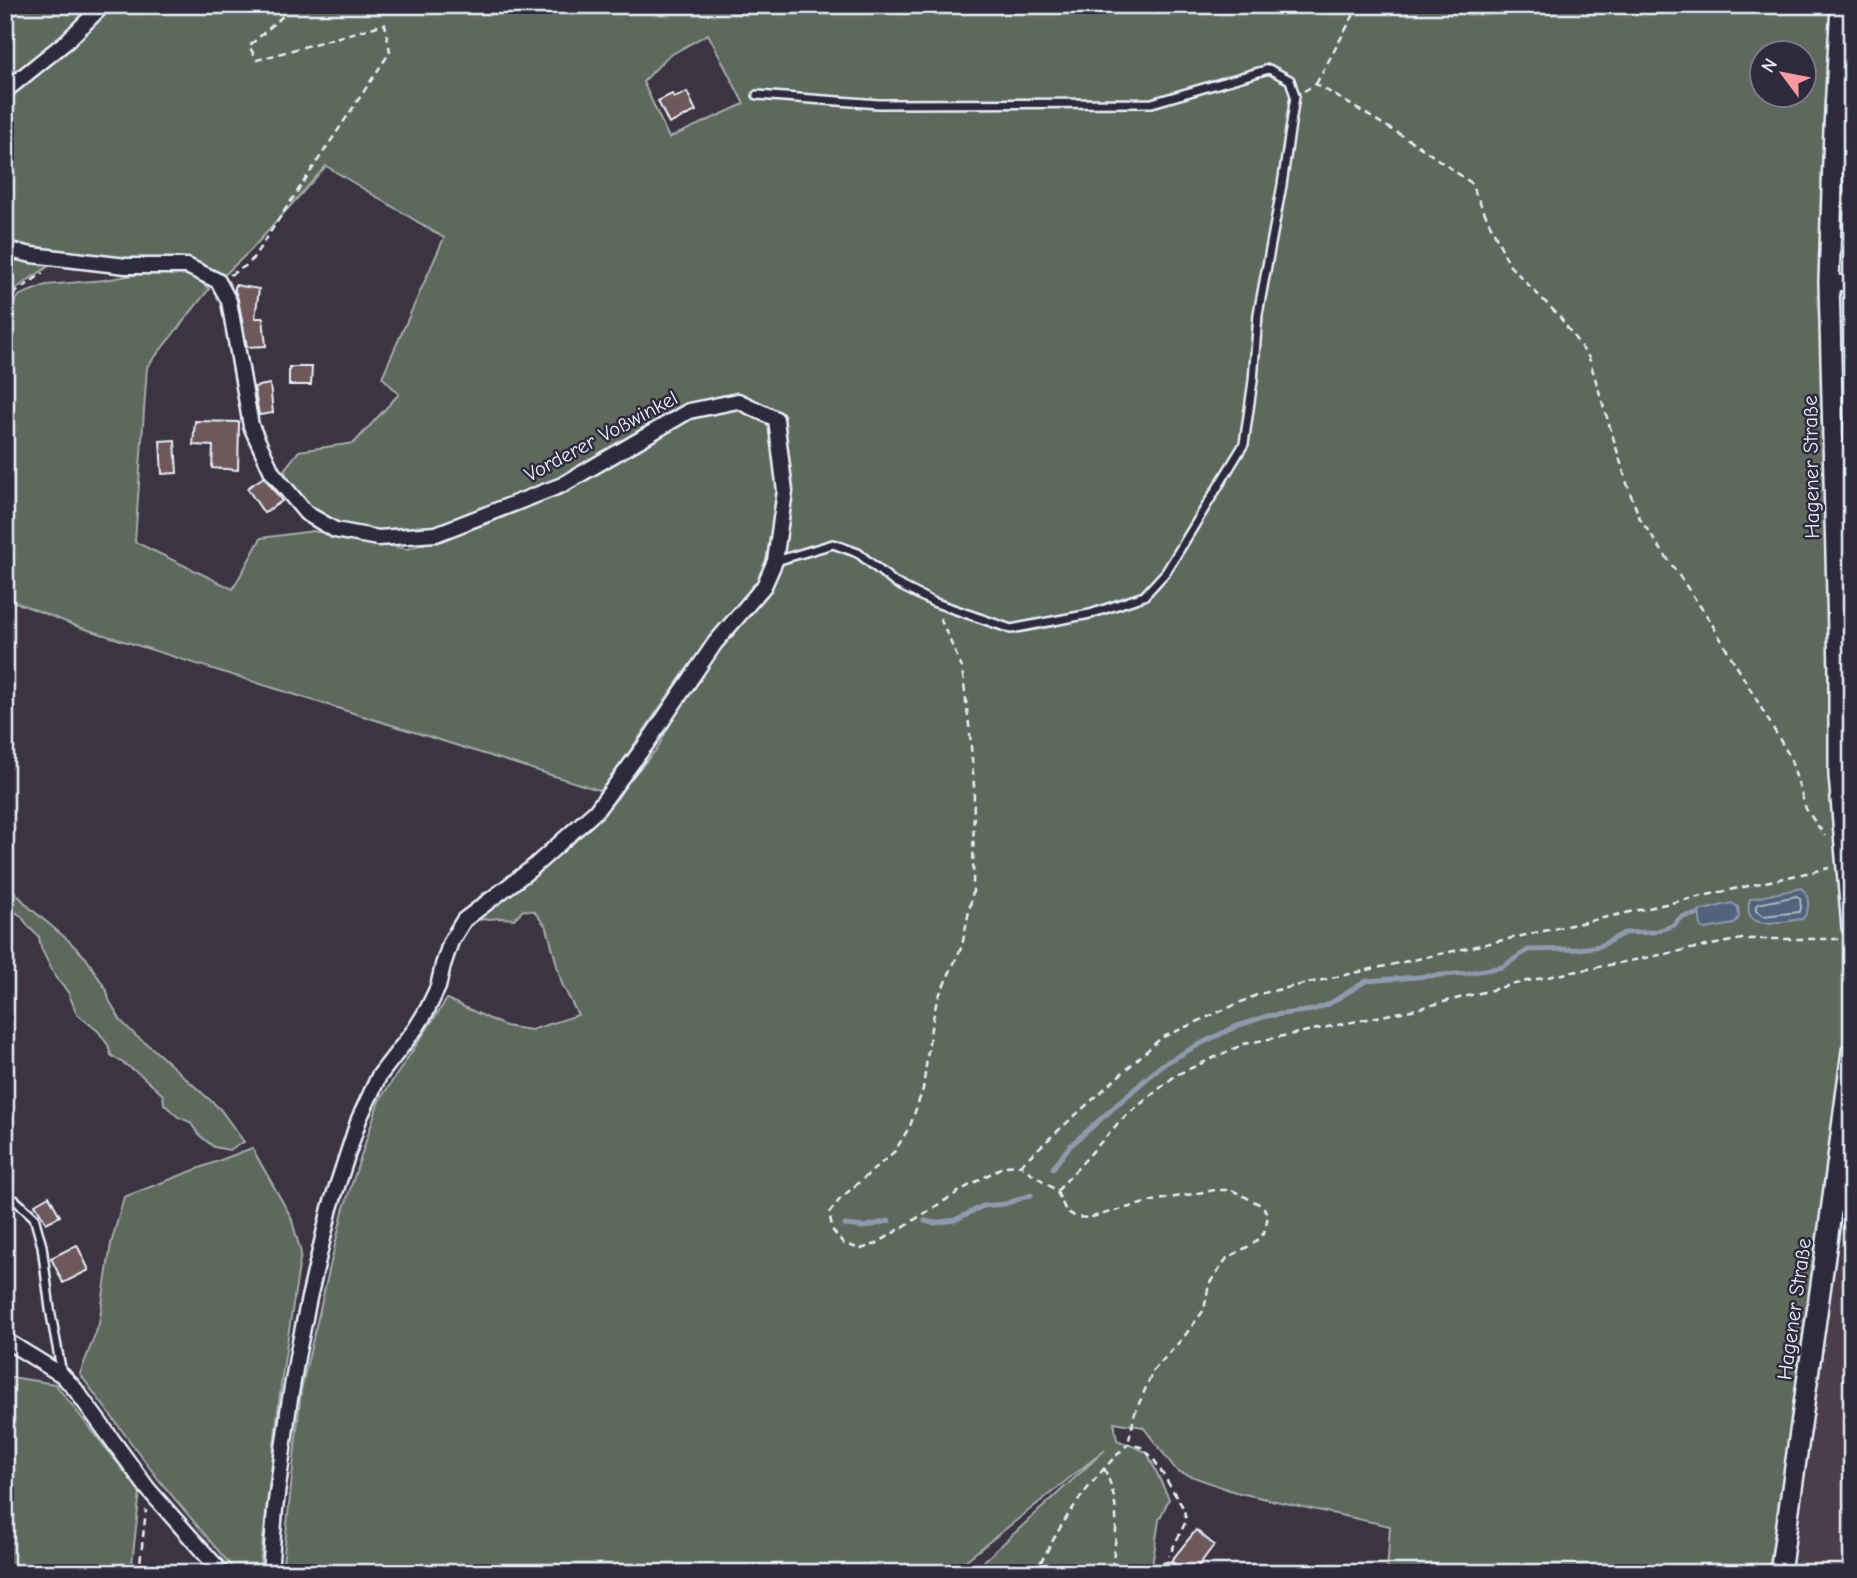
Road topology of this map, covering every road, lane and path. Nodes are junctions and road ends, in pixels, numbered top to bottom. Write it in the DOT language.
graph roads {
  1 [pos="103,5"];
  2 [pos="287,5"];
  3 [pos="1359,5"];
  4 [pos="1841,5"];
  5 [pos="1316,84"];
  6 [pos="5,91"];
  7 [pos="757,95"];
  8 [pos="1295,96"];
  9 [pos="5,249"];
  10 [pos="62,259"];
  11 [pos="218,281"];
  12 [pos="1829,282"];
  13 [pos="1852,284"];
  14 [pos="5,304"];
  15 [pos="775,561"];
  16 [pos="933,602"];
  17 [pos="1846,864"];
  18 [pos="1845,933"];
  19 [pos="1852,1051"];
  20 [pos="1020,1165"];
  21 [pos="1057,1191"];
  22 [pos="15,1200"];
  23 [pos="5,1340"];
  24 [pos="62,1375"];
  25 [pos="1128,1444"];
  26 [pos="1104,1468"];
  27 [pos="148,1489"];
  28 [pos="1170,1571"];
  29 [pos="139,1573"];
  30 [pos="222,1573"];
  31 [pos="270,1573"];
  32 [pos="1034,1573"];
  33 [pos="1111,1573"];
  34 [pos="1780,1573"];
  1 -- 6 [label="street"];
  2 -- 11 [label="path"];
  3 -- 5 [label="path"];
  4 -- 12 [label="main road, Hagener Straße"];
  5 -- 8 [label="path"];
  5 -- 17 [label="path"];
  7 -- 8 [label="lane"];
  8 -- 16 [label="lane"];
  9 -- 10 [label="street"];
  10 -- 11 [label="street"];
  10 -- 14 [label="path"];
  11 -- 15 [label="street, Vorderer Voßwinkel"];
  12 -- 13 [label="street"];
  12 -- 17 [label="main road, Hagener Straße"];
  15 -- 16 [label="lane"];
  15 -- 31 [label="street"];
  16 -- 20 [label="path"];
  17 -- 18 [label="main road, Hagener Straße"];
  17 -- 20 [label="path"];
  18 -- 21 [label="path"];
  19 -- 34 [label="main road, Hagener Straße"];
  20 -- 21 [label="path"];
  21 -- 25 [label="path"];
  22 -- 24 [label="lane"];
  23 -- 24 [label="street"];
  24 -- 27 [label="street"];
  25 -- 26 [label="path"];
  25 -- 28 [label="path"];
  26 -- 32 [label="path"];
  26 -- 33 [label="path"];
  27 -- 29 [label="path"];
  27 -- 30 [label="street"];
}
